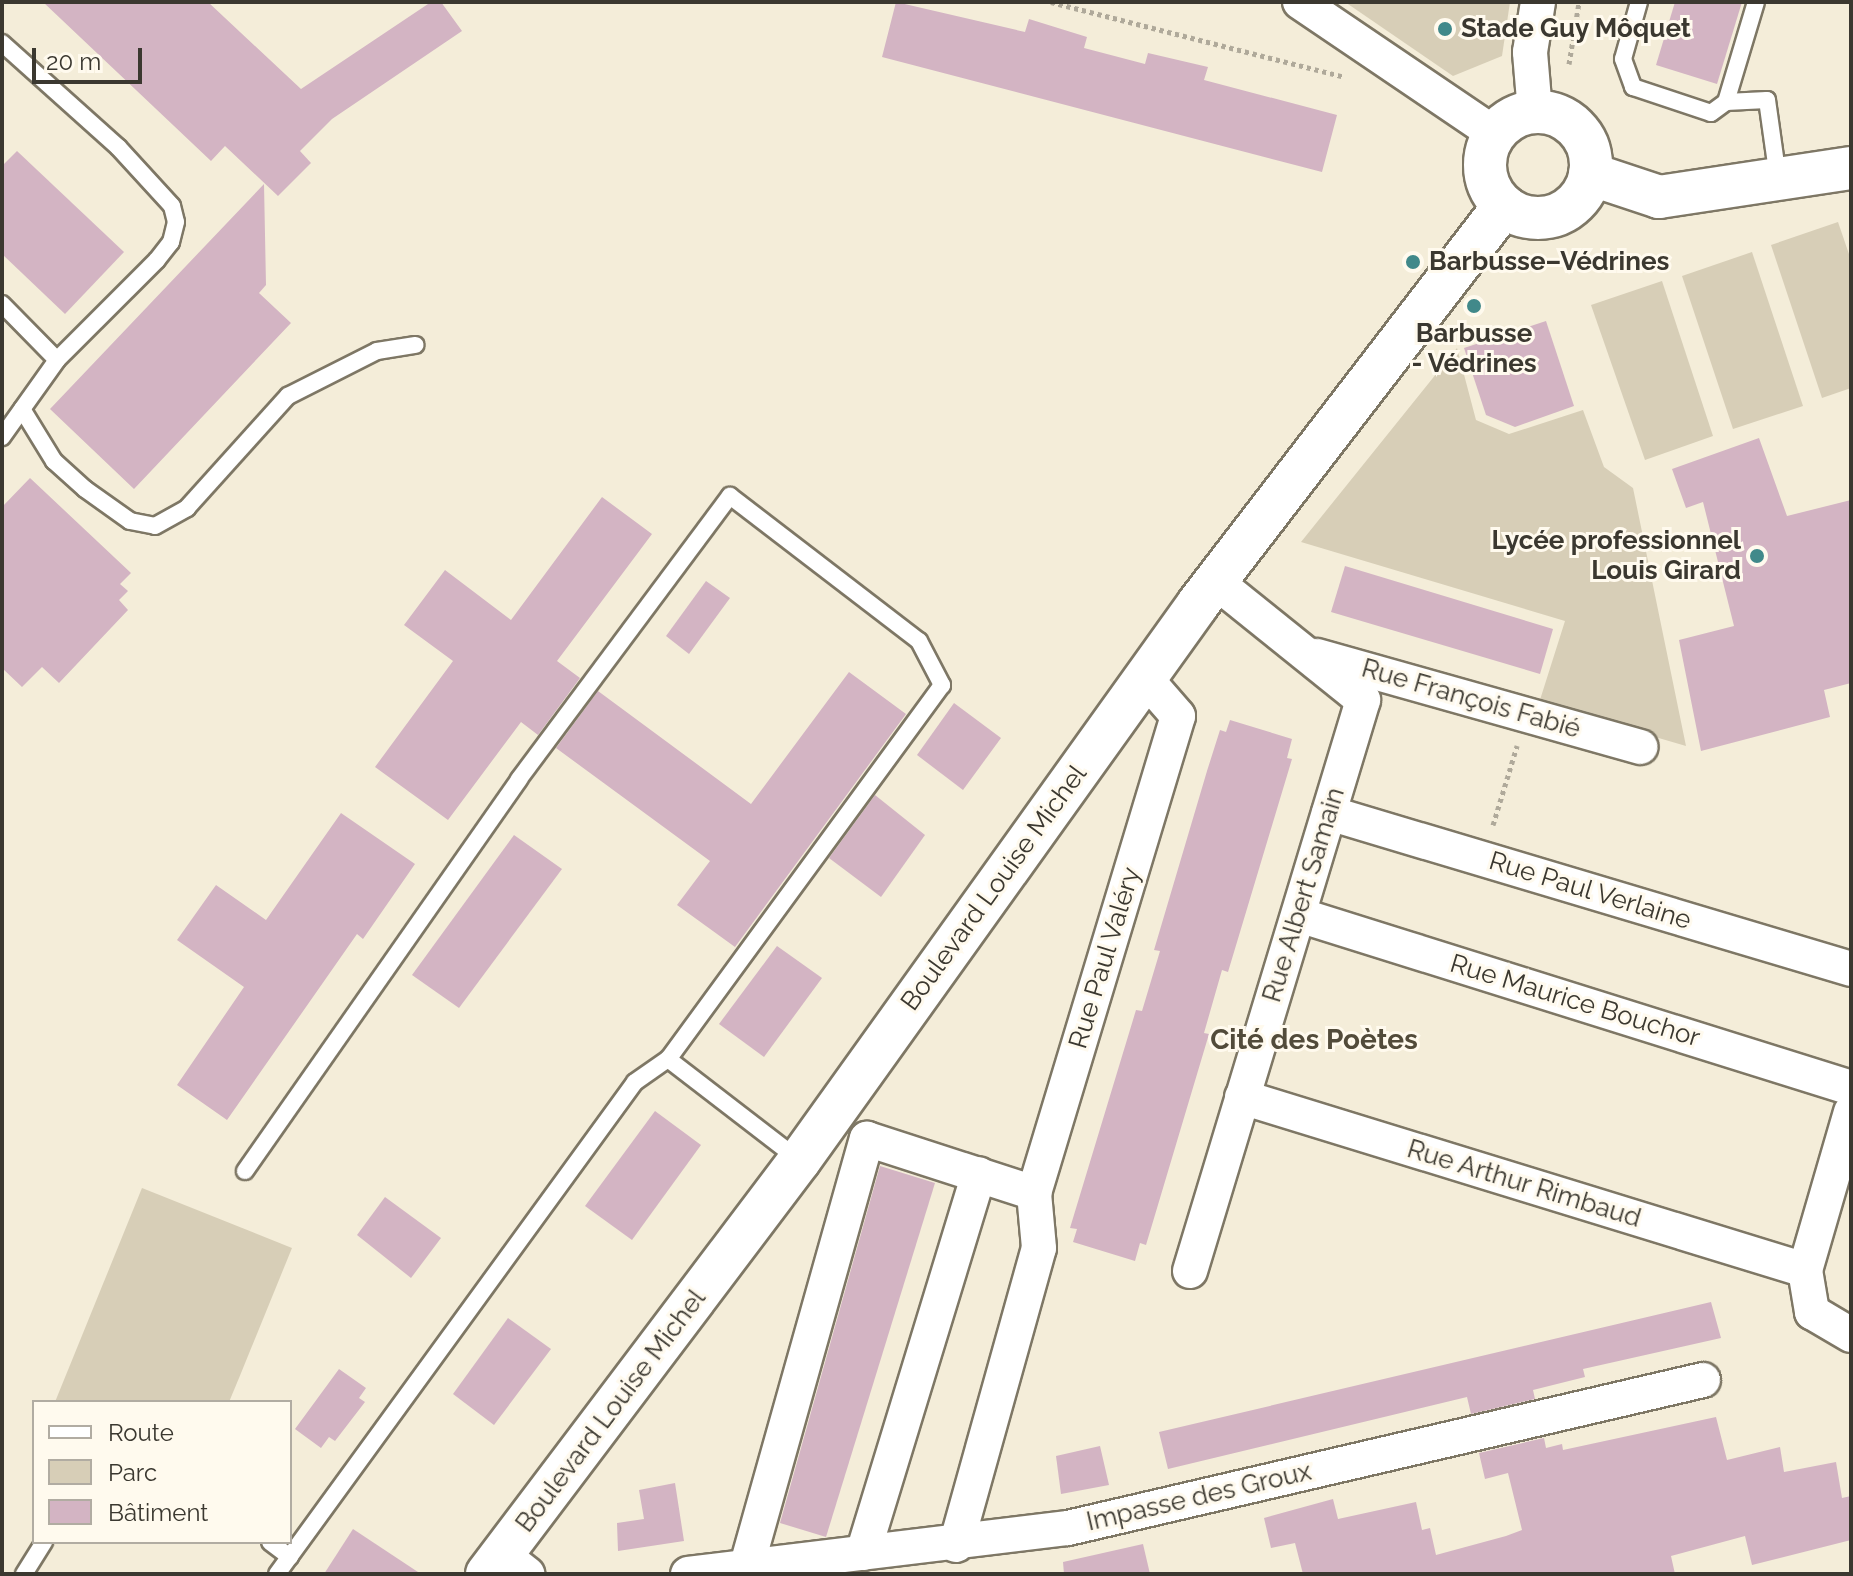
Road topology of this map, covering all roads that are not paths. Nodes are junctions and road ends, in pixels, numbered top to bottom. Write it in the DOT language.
graph roads {
  1 [pos="1300,2"];
  2 [pos="1538,2"];
  3 [pos="1639,2"];
  4 [pos="1756,2"];
  5 [pos="2,43"];
  6 [pos="1726,102"];
  7 [pos="1535,112"];
  8 [pos="1495,134"];
  9 [pos="1851,168"];
  10 [pos="1590,174"];
  11 [pos="1778,179"];
  12 [pos="1504,206"];
  13 [pos="2,304"];
  14 [pos="416,345"];
  15 [pos="57,360"];
  16 [pos="22,409"];
  17 [pos="2,437"];
  18 [pos="1216,582"];
  19 [pos="1301,652"];
  20 [pos="1145,678"];
  21 [pos="1640,747"];
  22 [pos="1329,813"];
  23 [pos="1299,915"];
  24 [pos="1851,969"];
  25 [pos="668,1059"];
  26 [pos="1851,1088"];
  27 [pos="1242,1097"];
  28 [pos="1851,1112"];
  29 [pos="833,1114"];
  30 [pos="867,1139"];
  31 [pos="799,1161"];
  32 [pos="245,1171"];
  33 [pos="979,1174"];
  34 [pos="1034,1193"];
  35 [pos="1805,1270"];
  36 [pos="1190,1271"];
  37 [pos="1851,1335"];
  38 [pos="1703,1380"];
  39 [pos="43,1544"];
  40 [pos="273,1544"];
  41 [pos="956,1545"];
  42 [pos="863,1553"];
  43 [pos="290,1557"];
  44 [pos="747,1565"];
  45 [pos="506,1568"];
  46 [pos="24,1574"];
  47 [pos="277,1574"];
  48 [pos="688,1574"];
  1 -- 8 [label="street"];
  2 -- 7 [label="street"];
  3 -- 6 [label="lane"];
  4 -- 6 [label="lane"];
  5 -- 15 [label="lane"];
  6 -- 11 [label="lane"];
  7 -- 8 [label="street"];
  7 -- 10 [label="street"];
  8 -- 12 [label="street"];
  9 -- 11 [label="street"];
  10 -- 11 [label="street"];
  10 -- 12 [label="street"];
  12 -- 18 [label="street, Boulevard Louise Michel"];
  13 -- 15 [label="lane"];
  14 -- 16 [label="lane"];
  15 -- 16 [label="lane"];
  16 -- 17 [label="lane"];
  18 -- 19 [label="street, Rue Albert Samain"];
  18 -- 20 [label="street, Boulevard Louise Michel"];
  19 -- 21 [label="street, Rue François Fabié"];
  19 -- 22 [label="street, Rue Albert Samain"];
  20 -- 29 [label="street, Boulevard Louise Michel"];
  20 -- 34 [label="street, Rue Paul Valéry"];
  22 -- 23 [label="street, Rue Albert Samain"];
  22 -- 24 [label="street, Rue Paul Verlaine"];
  23 -- 26 [label="street, Rue Maurice Bouchor"];
  23 -- 27 [label="street, Rue Albert Samain"];
  25 -- 31 [label="lane"];
  25 -- 32 [label="lane"];
  25 -- 43 [label="lane"];
  27 -- 35 [label="street, Rue Arthur Rimbaud"];
  27 -- 36 [label="street, Rue Albert Samain"];
  28 -- 35 [label="street"];
  29 -- 30 [label="street"];
  29 -- 31 [label="street, Boulevard Louise Michel"];
  30 -- 33 [label="street"];
  30 -- 44 [label="street"];
  31 -- 45 [label="street, Boulevard Louise Michel"];
  33 -- 34 [label="street"];
  33 -- 42 [label="street"];
  34 -- 41 [label="street"];
  35 -- 37 [label="street"];
  38 -- 41 [label="street, Impasse des Groux"];
  39 -- 46 [label="lane"];
  40 -- 43 [label="lane"];
  41 -- 42 [label="street, Impasse des Groux"];
  42 -- 44 [label="street, Impasse des Groux"];
  43 -- 47 [label="lane"];
  44 -- 48 [label="street, Impasse des Groux"];
}
